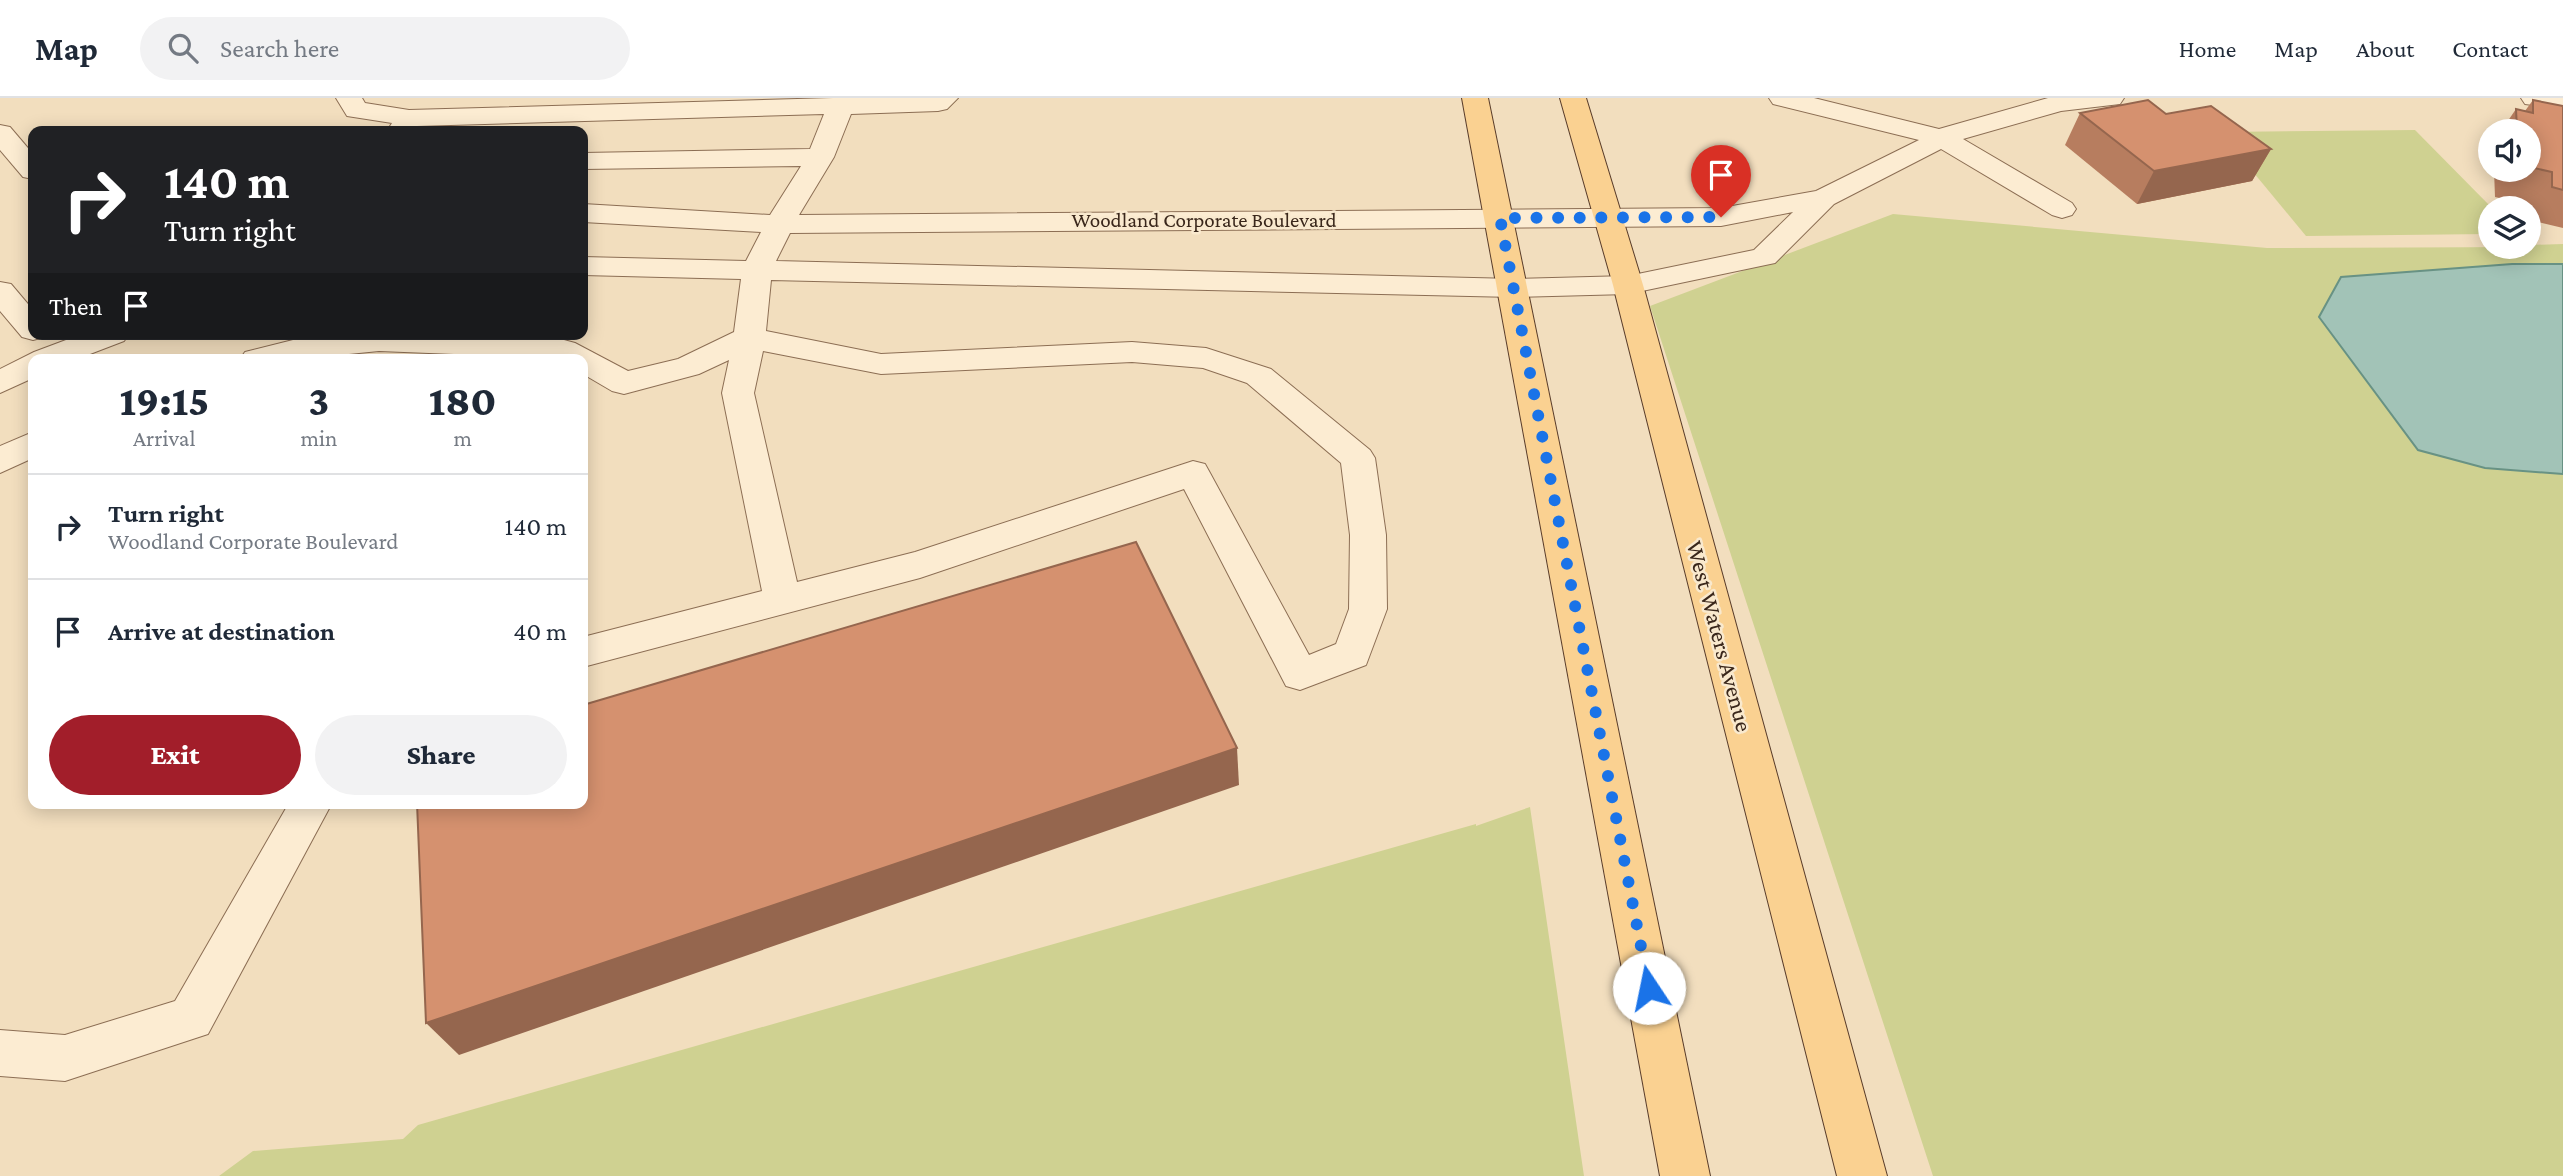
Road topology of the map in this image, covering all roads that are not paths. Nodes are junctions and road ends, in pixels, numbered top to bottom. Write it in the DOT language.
graph roads {
  1 [pos="349,98"];
  2 [pos="945,98"];
  3 [pos="1475,98"];
  4 [pos="1573,98"];
  5 [pos="1782,98"];
  6 [pos="2111,98"];
  7 [pos="2534,98"];
  8 [pos="2563,101"];
  9 [pos="843,102"];
  10 [pos="405,125"];
  11 [pos="0,133"];
  12 [pos="1940,137"];
  13 [pos="820,157"];
  14 [pos="588,161"];
  15 [pos="28,165"];
  16 [pos="1825,198"];
  17 [pos="2062,209"];
  18 [pos="588,213"];
  19 [pos="1500,218"];
  20 [pos="1608,218"];
  21 [pos="779,224"];
  22 [pos="588,266"];
  23 [pos="757,270"];
  24 [pos="1628,285"];
  25 [pos="1514,288"];
  26 [pos="28,331"];
  27 [pos="749,338"];
  28 [pos="276,354"];
  29 [pos="571,354"];
  30 [pos="588,364"];
  31 [pos="0,382"];
  32 [pos="28,447"];
  33 [pos="0,461"];
  34 [pos="782,599"];
  35 [pos="588,651"];
  36 [pos="308,809"];
  37 [pos="0,1053"];
  38 [pos="1685,1176"];
  39 [pos="1862,1176"];
  1 -- 10 [label="street"];
  2 -- 9 [label="street"];
  3 -- 19 [label="main road"];
  4 -- 20 [label="main road, West Waters Avenue"];
  5 -- 12 [label="street"];
  6 -- 12 [label="street"];
  7 -- 8 [label="street"];
  9 -- 10 [label="street"];
  9 -- 13 [label="street"];
  11 -- 15 [label="street"];
  12 -- 16 [label="street"];
  12 -- 17 [label="street"];
  13 -- 14 [label="street"];
  13 -- 21 [label="street"];
  16 -- 20 [label="street, Woodland Corporate Boulevard"];
  16 -- 24 [label="street"];
  18 -- 21 [label="street, Woodland Corporate Boulevard"];
  19 -- 20 [label="street, Woodland Corporate Boulevard"];
  19 -- 21 [label="street, Woodland Corporate Boulevard"];
  19 -- 25 [label="main road"];
  20 -- 24 [label="main road, West Waters Avenue"];
  21 -- 23 [label="street"];
  22 -- 23 [label="street"];
  23 -- 25 [label="street"];
  23 -- 27 [label="street"];
  24 -- 25 [label="street"];
  24 -- 39 [label="main road, West Waters Avenue"];
  25 -- 38 [label="main road"];
  26 -- 31 [label="street"];
  27 -- 30 [label="street"];
  27 -- 34 [label="street"];
  27 -- 34 [label="street"];
  28 -- 29 [label="street"];
  32 -- 33 [label="street"];
  34 -- 35 [label="street"];
  36 -- 37 [label="street"];
}
